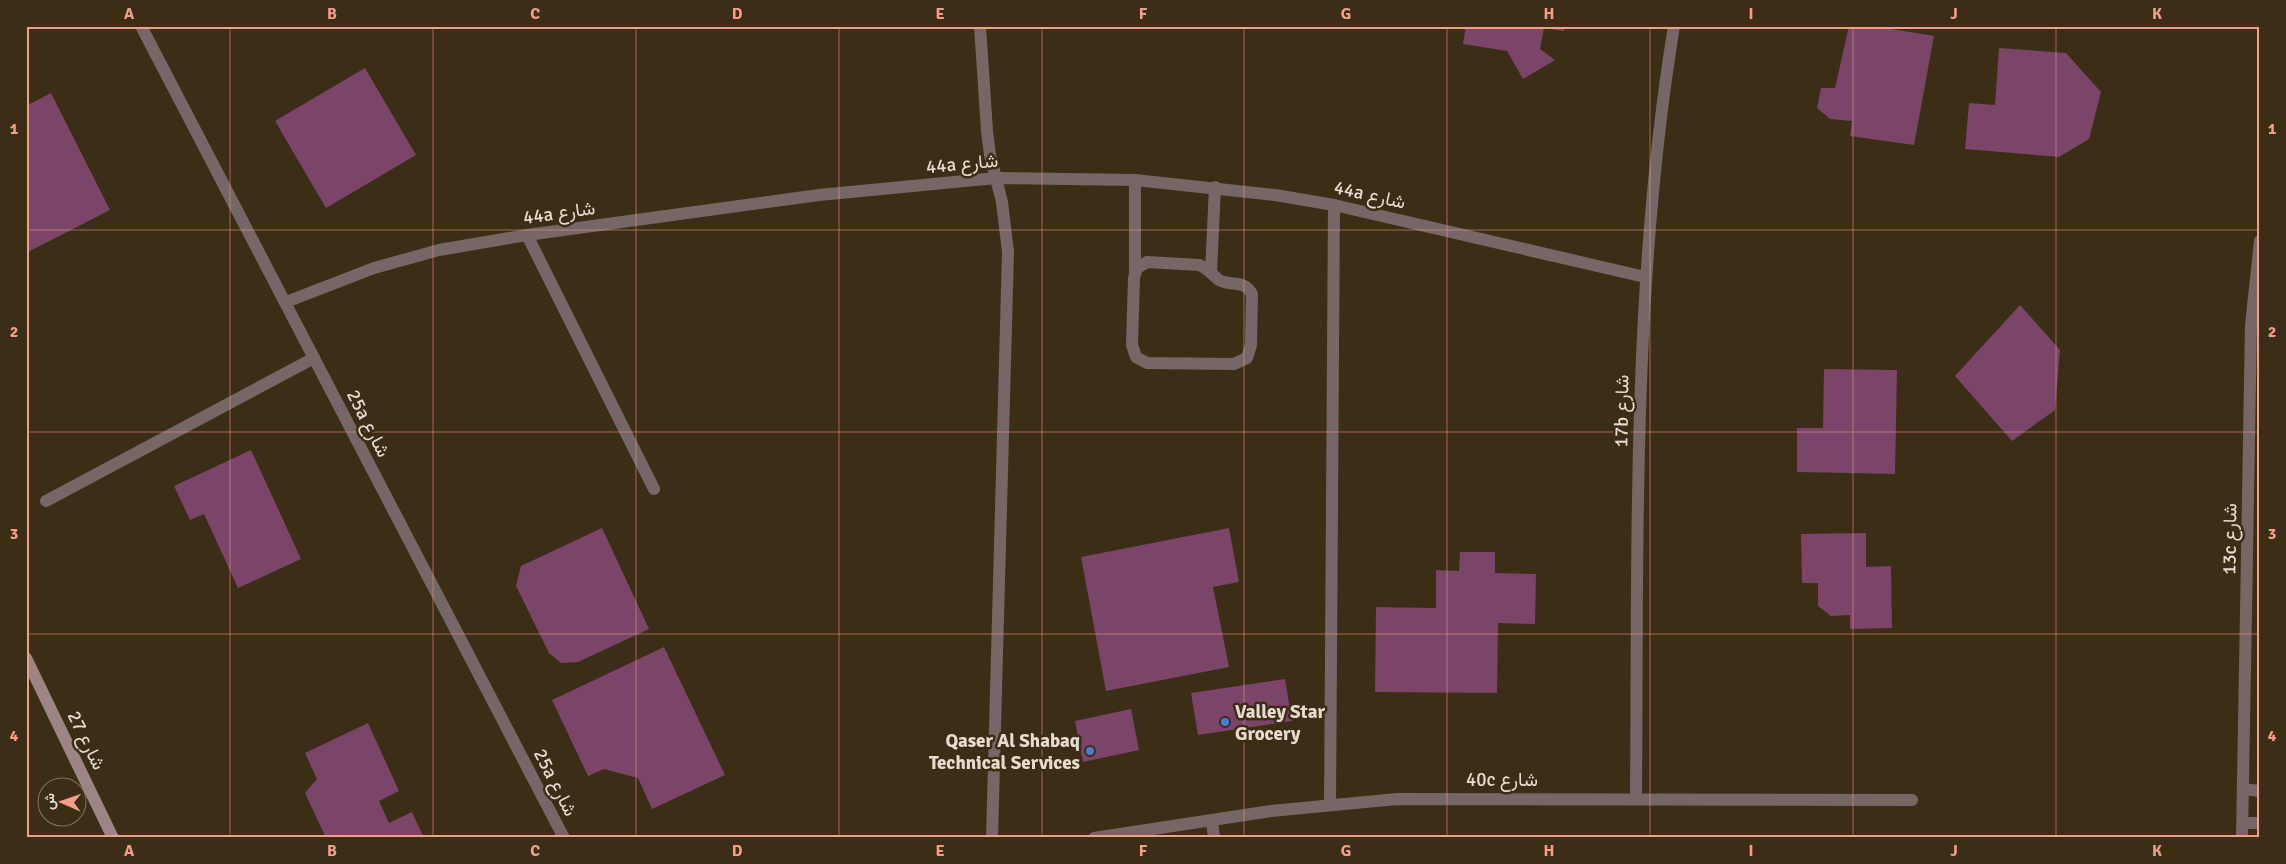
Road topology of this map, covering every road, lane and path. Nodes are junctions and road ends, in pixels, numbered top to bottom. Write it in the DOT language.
graph roads {
  1 [pos="141,26"];
  2 [pos="980,26"];
  3 [pos="1674,26"];
  4 [pos="996,178"];
  5 [pos="1134,180"];
  6 [pos="1214,187"];
  7 [pos="1334,204"];
  8 [pos="527,235"];
  9 [pos="2260,241"];
  10 [pos="1211,272"];
  11 [pos="1135,273"];
  12 [pos="1645,277"];
  13 [pos="286,302"];
  14 [pos="314,358"];
  15 [pos="654,489"];
  16 [pos="46,501"];
  17 [pos="26,658"];
  18 [pos="2243,790"];
  19 [pos="2260,791"];
  20 [pos="1636,798"];
  21 [pos="1912,800"];
  22 [pos="1330,805"];
  23 [pos="1212,821"];
  24 [pos="2260,823"];
  25 [pos="2243,824"];
  26 [pos="113,838"];
  27 [pos="564,838"];
  28 [pos="992,838"];
  29 [pos="1094,838"];
  30 [pos="1214,838"];
  31 [pos="2242,838"];
  1 -- 13 [label="street, 25a شارع"];
  2 -- 4 [label="street"];
  3 -- 12 [label="street, 17b شارع"];
  4 -- 5 [label="street, 44a شارع"];
  4 -- 8 [label="street, 44a شارع"];
  4 -- 28 [label="street"];
  5 -- 6 [label="street, 44a شارع"];
  5 -- 11 [label="street"];
  6 -- 7 [label="street, 44a شارع"];
  6 -- 10 [label="street"];
  7 -- 12 [label="street, 44a شارع"];
  7 -- 22 [label="street"];
  8 -- 13 [label="street, 44a شارع"];
  8 -- 15 [label="street"];
  9 -- 18 [label="street, 13c شارع"];
  10 -- 11 [label="street"];
  10 -- 11 [label="street"];
  12 -- 20 [label="street, 17b شارع"];
  13 -- 14 [label="street, 25a شارع"];
  14 -- 16 [label="street"];
  14 -- 27 [label="street, 25a شارع"];
  17 -- 26 [label="street, شارع 27"];
  18 -- 19 [label="street"];
  18 -- 25 [label="street, 13c شارع"];
  20 -- 21 [label="street, 40c شارع"];
  20 -- 22 [label="street, 40c شارع"];
  22 -- 23 [label="street, 40c شارع"];
  23 -- 29 [label="street, 40c شارع"];
  23 -- 30 [label="street"];
  24 -- 25 [label="street"];
  25 -- 31 [label="street, 13c شارع"];
}
